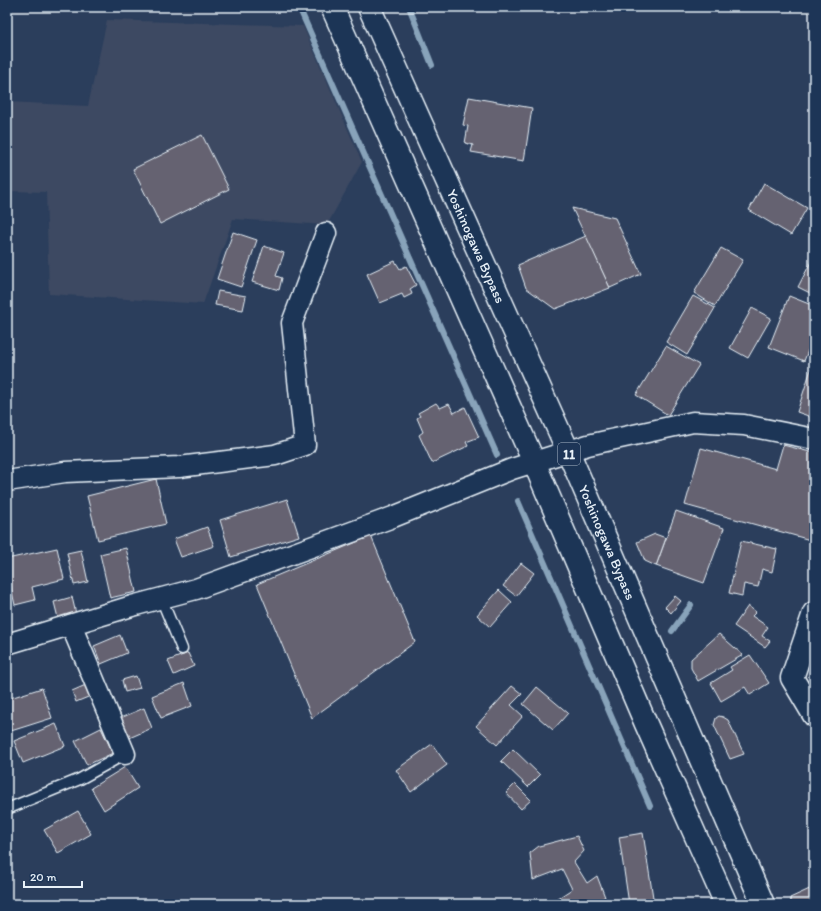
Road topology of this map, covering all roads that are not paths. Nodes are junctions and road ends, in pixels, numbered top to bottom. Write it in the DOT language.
graph roads {
  1 [pos="332,7"];
  2 [pos="369,7"];
  3 [pos="326,233"];
  4 [pos="814,439"];
  5 [pos="568,451"];
  6 [pos="534,462"];
  7 [pos="7,480"];
  8 [pos="161,598"];
  9 [pos="814,613"];
  10 [pos="71,625"];
  11 [pos="7,644"];
  12 [pos="182,650"];
  13 [pos="814,716"];
  14 [pos="125,754"];
  15 [pos="7,808"];
  16 [pos="726,904"];
  17 [pos="764,904"];
  1 -- 6 [label="main road"];
  2 -- 5 [label="main road, Yoshinogawa Bypass / 11"];
  3 -- 7 [label="street"];
  4 -- 5 [label="street"];
  5 -- 6 [label="street"];
  5 -- 17 [label="main road, Yoshinogawa Bypass / 11"];
  6 -- 8 [label="street"];
  6 -- 16 [label="main road"];
  8 -- 10 [label="street"];
  8 -- 12 [label="lane"];
  9 -- 13 [label="main road"];
  10 -- 11 [label="street"];
  10 -- 14 [label="street"];
  14 -- 15 [label="lane"];
}
